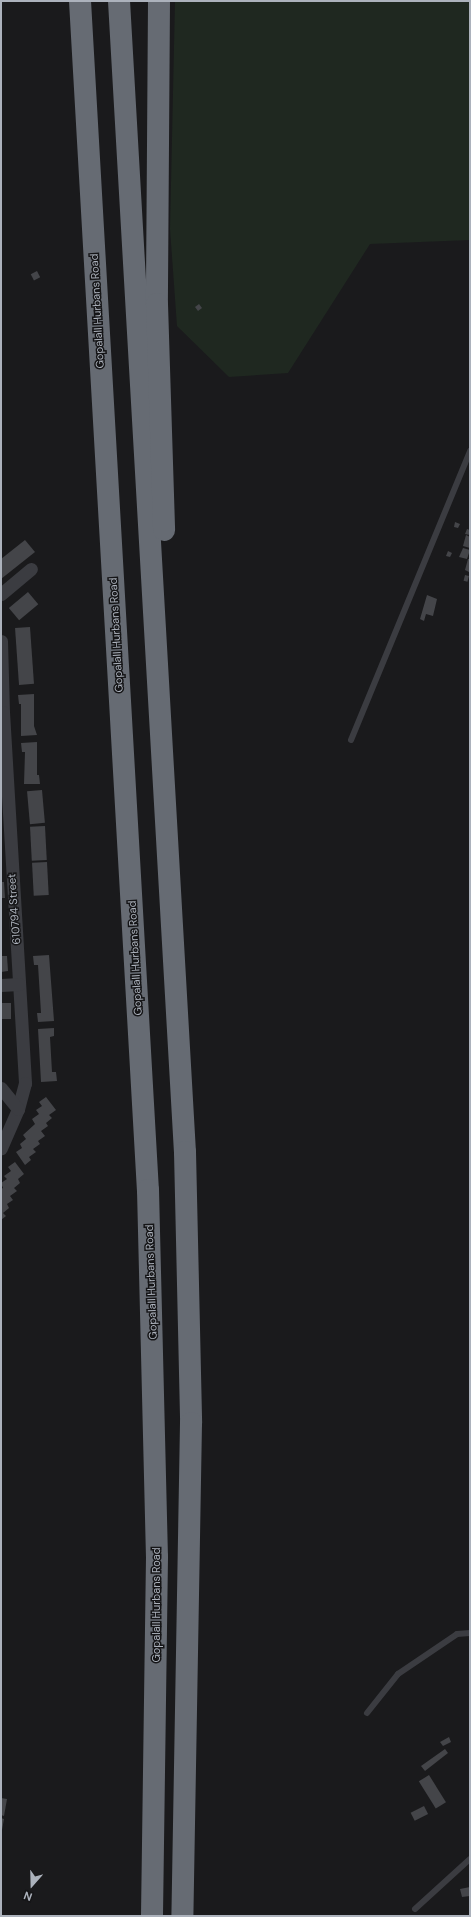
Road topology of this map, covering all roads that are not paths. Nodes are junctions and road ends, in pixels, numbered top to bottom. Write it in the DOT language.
graph roads {
  1 [pos="80,1"];
  2 [pos="119,1"];
  3 [pos="158,1"];
  4 [pos="470,451"];
  5 [pos="31,569"];
  6 [pos="1,594"];
  7 [pos="1,641"];
  8 [pos="156,647"];
  9 [pos="2,712"];
  10 [pos="351,740"];
  11 [pos="6,861"];
  12 [pos="19,984"];
  13 [pos="1,985"];
  14 [pos="1,1088"];
  15 [pos="18,1110"];
  16 [pos="1,1148"];
  17 [pos="470,1633"];
  18 [pos="367,1713"];
  19 [pos="470,1859"];
  20 [pos="415,1909"];
  21 [pos="152,1916"];
  22 [pos="182,1916"];
  1 -- 21 [label="highway, Gopalall Hurbans Road"];
  2 -- 8 [label="highway"];
  3 -- 8 [label="highway"];
  4 -- 10 [label="lane"];
  5 -- 6 [label="street"];
  7 -- 9 [label="street, 610794 Street"];
  8 -- 22 [label="highway"];
  9 -- 11 [label="street, 610794 Street"];
  11 -- 12 [label="street, 610794 Street"];
  12 -- 13 [label="street"];
  12 -- 15 [label="street, 610794 Street"];
  14 -- 15 [label="street"];
  15 -- 16 [label="street, 610794 Street"];
  17 -- 18 [label="lane"];
  19 -- 20 [label="lane"];
}
